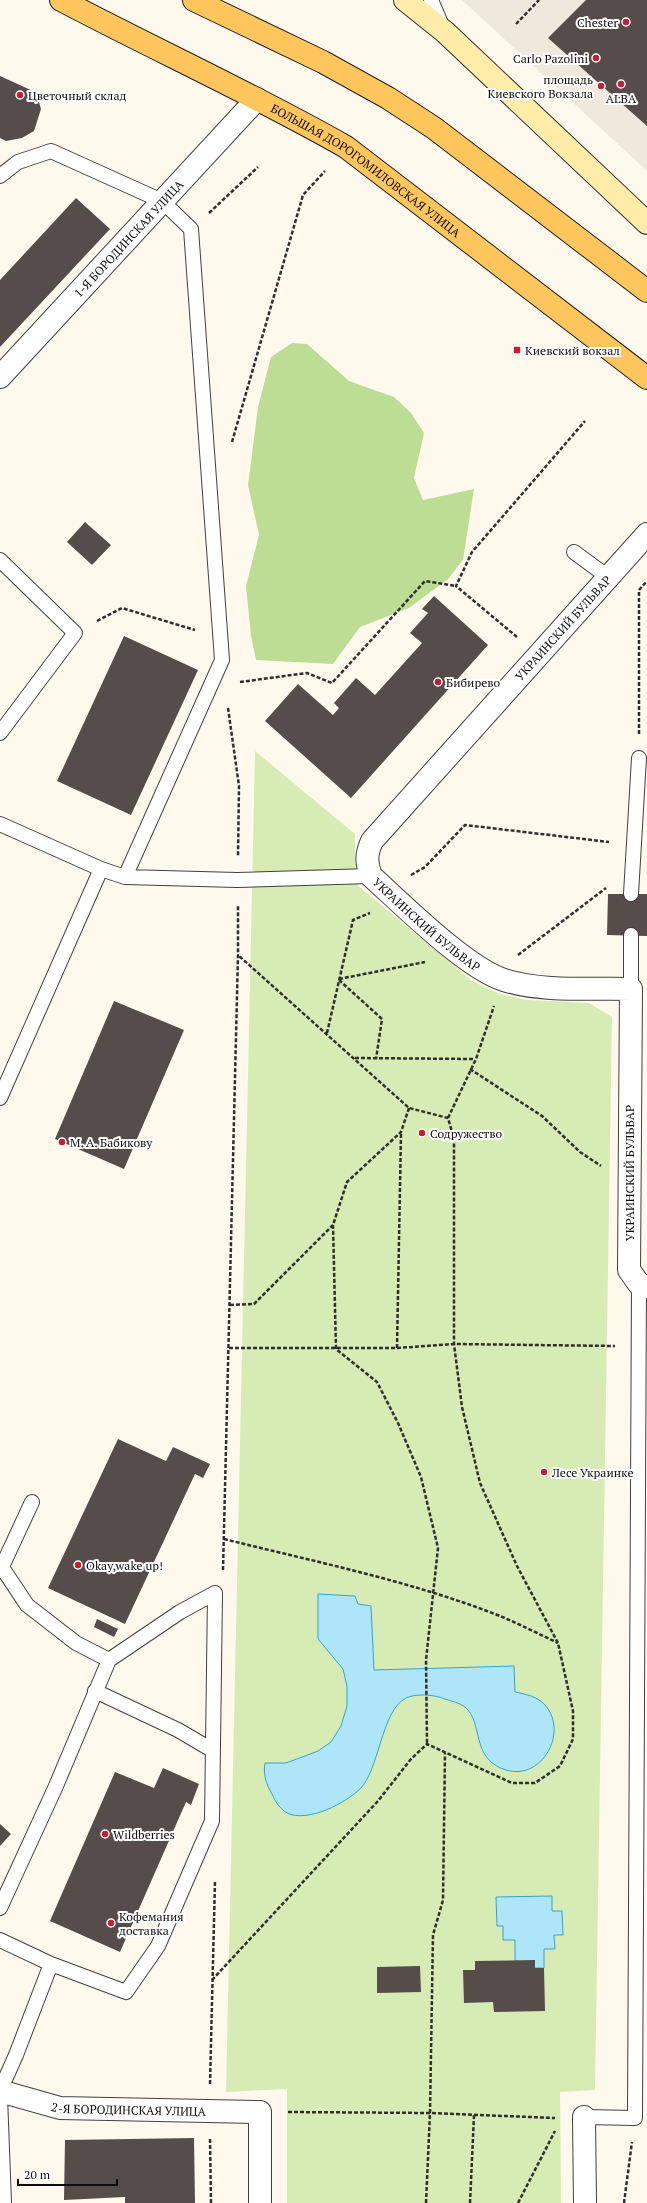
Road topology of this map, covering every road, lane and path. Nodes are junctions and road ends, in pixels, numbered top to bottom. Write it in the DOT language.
graph roads {
  1 [pos="61,0"];
  2 [pos="194,0"];
  3 [pos="405,0"];
  4 [pos="431,0"];
  5 [pos="539,0"];
  6 [pos="516,24"];
  7 [pos="445,32"];
  8 [pos="257,99"];
  9 [pos="258,167"];
  10 [pos="325,171"];
  11 [pos="0,176"];
  12 [pos="162,201"];
  13 [pos="647,223"];
  14 [pos="191,229"];
  15 [pos="647,291"];
  16 [pos="0,377"];
  17 [pos="647,378"];
  18 [pos="585,421"];
  19 [pos="231,445"];
  20 [pos="647,534"];
  21 [pos="574,552"];
  22 [pos="0,560"];
  23 [pos="608,577"];
  24 [pos="647,581"];
  25 [pos="456,586"];
  26 [pos="75,633"];
  27 [pos="220,638"];
  28 [pos="538,655"];
  29 [pos="222,660"];
  30 [pos="228,707"];
  31 [pos="0,733"];
  32 [pos="639,758"];
  33 [pos="0,824"];
  34 [pos="634,845"];
  35 [pos="101,869"];
  36 [pos="632,869"];
  37 [pos="371,876"];
  38 [pos="125,877"];
  39 [pos="405,879"];
  40 [pos="237,880"];
  41 [pos="631,894"];
  42 [pos="372,912"];
  43 [pos="631,936"];
  44 [pos="238,955"];
  45 [pos="516,959"];
  46 [pos="428,962"];
  47 [pos="339,979"];
  48 [pos="631,989"];
  49 [pos="495,1003"];
  50 [pos="326,1033"];
  51 [pos="355,1058"];
  52 [pos="376,1059"];
  53 [pos="476,1059"];
  54 [pos="470,1069"];
  55 [pos="0,1098"];
  56 [pos="409,1108"];
  57 [pos="448,1118"];
  58 [pos="401,1132"];
  59 [pos="629,1171"];
  60 [pos="333,1225"];
  61 [pos="643,1285"];
  62 [pos="230,1305"];
  63 [pos="454,1344"];
  64 [pos="638,1346"];
  65 [pos="229,1348"];
  66 [pos="397,1348"];
  67 [pos="336,1349"];
  68 [pos="32,1502"];
  69 [pos="224,1539"];
  70 [pos="1,1570"];
  71 [pos="223,1571"];
  72 [pos="433,1593"];
  73 [pos="558,1643"];
  74 [pos="109,1660"];
  75 [pos="95,1691"];
  76 [pos="427,1744"];
  77 [pos="212,1750"];
  78 [pos="445,1753"];
  79 [pos="215,1878"];
  80 [pos="0,1908"];
  81 [pos="0,1940"];
  82 [pos="51,1964"];
  83 [pos="0,2091"];
  84 [pos="0,2096"];
  85 [pos="260,2112"];
  86 [pos="430,2112"];
  87 [pos="474,2115"];
  88 [pos="584,2117"];
  89 [pos="561,2118"];
  90 [pos="635,2118"];
  91 [pos="558,2125"];
  92 [pos="4,2203"];
  93 [pos="260,2203"];
  94 [pos="426,2203"];
  95 [pos="470,2203"];
  96 [pos="518,2203"];
  97 [pos="586,2203"];
  98 [pos="624,2203"];
  1 -- 8 [label="main road, БОЛЬШАЯ ДОРОГОМИЛОВСКАЯ УЛИЦА"];
  2 -- 15 [label="main road"];
  3 -- 7 [label="main road"];
  4 -- 7 [label="lane"];
  5 -- 6 [label="path"];
  7 -- 13 [label="main road"];
  8 -- 12 [label="street, 1-Я БОРОДИНСКАЯ УЛИЦА"];
  8 -- 17 [label="main road, БОЛЬШАЯ ДОРОГОМИЛОВСКАЯ УЛИЦА"];
  9 -- 14 [label="path"];
  10 -- 19 [label="path"];
  11 -- 12 [label="lane"];
  12 -- 14 [label="lane"];
  12 -- 16 [label="street, 1-Я БОРОДИНСКАЯ УЛИЦА"];
  14 -- 27 [label="lane"];
  18 -- 25 [label="path"];
  20 -- 23 [label="street, УКРАИНСКИЙ БУЛЬВАР"];
  21 -- 23 [label="lane"];
  22 -- 26 [label="lane"];
  23 -- 28 [label="street, УКРАИНСКИЙ БУЛЬВАР"];
  24 -- 32 [label="path"];
  25 -- 28 [label="path"];
  25 -- 29 [label="path"];
  26 -- 27 [label="path"];
  26 -- 31 [label="lane"];
  27 -- 29 [label="lane"];
  28 -- 37 [label="street, УКРАИНСКИЙ БУЛЬВАР"];
  29 -- 38 [label="lane"];
  30 -- 40 [label="path"];
  32 -- 34 [label="lane"];
  33 -- 35 [label="lane"];
  34 -- 36 [label="lane"];
  34 -- 39 [label="path"];
  35 -- 38 [label="lane"];
  35 -- 55 [label="lane"];
  36 -- 41 [label="lane"];
  36 -- 45 [label="path"];
  37 -- 40 [label="lane"];
  37 -- 48 [label="street, УКРАИНСКИЙ БУЛЬВАР"];
  38 -- 40 [label="lane"];
  40 -- 44 [label="path"];
  42 -- 47 [label="path"];
  43 -- 48 [label="lane"];
  44 -- 50 [label="path"];
  44 -- 62 [label="path"];
  46 -- 47 [label="path"];
  47 -- 50 [label="path"];
  47 -- 52 [label="path"];
  48 -- 59 [label="street, УКРАИНСКИЙ БУЛЬВАР"];
  49 -- 53 [label="path"];
  50 -- 51 [label="path"];
  51 -- 52 [label="path"];
  51 -- 56 [label="path"];
  52 -- 53 [label="path"];
  53 -- 54 [label="path"];
  54 -- 57 [label="path"];
  54 -- 59 [label="path"];
  56 -- 57 [label="path"];
  56 -- 58 [label="path"];
  57 -- 63 [label="path"];
  58 -- 60 [label="path"];
  58 -- 66 [label="path"];
  59 -- 61 [label="street, УКРАИНСКИЙ БУЛЬВАР"];
  60 -- 62 [label="path"];
  60 -- 67 [label="path"];
  61 -- 64 [label="lane"];
  62 -- 65 [label="path"];
  63 -- 64 [label="path"];
  63 -- 66 [label="path"];
  63 -- 73 [label="path"];
  64 -- 90 [label="lane"];
  65 -- 67 [label="path"];
  65 -- 69 [label="path"];
  66 -- 67 [label="path"];
  67 -- 72 [label="path"];
  68 -- 70 [label="lane"];
  69 -- 71 [label="path"];
  69 -- 72 [label="path"];
  70 -- 74 [label="lane"];
  72 -- 73 [label="path"];
  72 -- 76 [label="path"];
  73 -- 78 [label="path"];
  74 -- 75 [label="lane"];
  74 -- 77 [label="lane"];
  75 -- 77 [label="lane"];
  75 -- 80 [label="lane"];
  76 -- 78 [label="path"];
  76 -- 79 [label="path"];
  77 -- 82 [label="lane"];
  78 -- 86 [label="path"];
  81 -- 82 [label="lane"];
  82 -- 83 [label="lane"];
  83 -- 85 [label="street, 2-Я БОРОДИНСКАЯ УЛИЦА"];
  84 -- 92 [label="lane"];
  85 -- 86 [label="path"];
  85 -- 93 [label="street"];
  86 -- 87 [label="path"];
  86 -- 94 [label="path"];
  87 -- 89 [label="path"];
  87 -- 95 [label="path"];
  88 -- 90 [label="lane"];
  88 -- 97 [label="street"];
  90 -- 98 [label="path"];
  91 -- 96 [label="path"];
}
